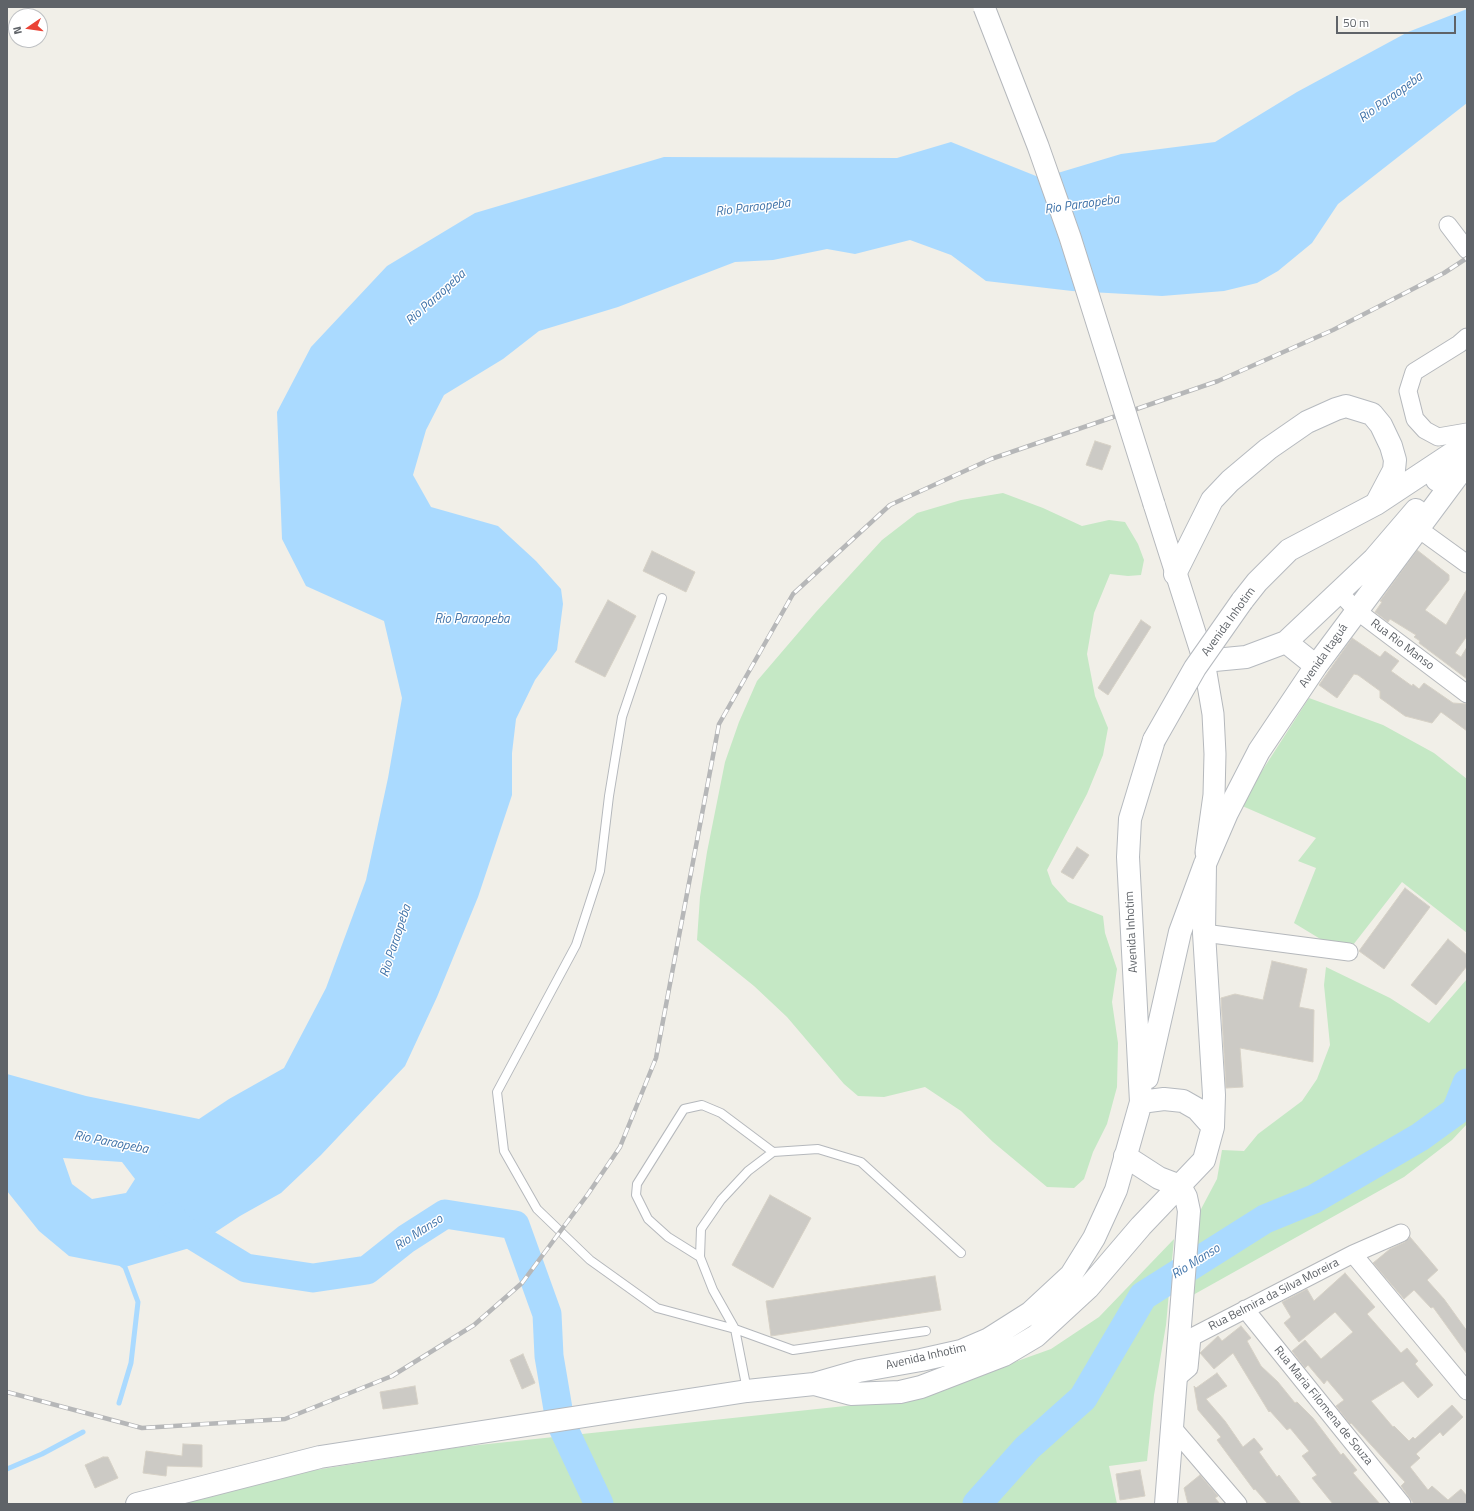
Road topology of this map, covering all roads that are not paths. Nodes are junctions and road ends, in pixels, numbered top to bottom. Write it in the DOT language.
graph roads {
  1 [pos="984,7"];
  2 [pos="1448,225"];
  3 [pos="1467,250"];
  4 [pos="1467,337"];
  5 [pos="1464,445"];
  6 [pos="1376,504"];
  7 [pos="1414,525"];
  8 [pos="1467,564"];
  9 [pos="1175,574"];
  10 [pos="1339,592"];
  11 [pos="662,598"];
  12 [pos="1357,611"];
  13 [pos="1286,642"];
  14 [pos="1204,662"];
  15 [pos="1316,666"];
  16 [pos="1467,694"];
  17 [pos="1205,864"];
  18 [pos="1204,933"];
  19 [pos="1349,952"];
  20 [pos="1141,1102"];
  21 [pos="1213,1127"];
  22 [pos="773,1152"];
  23 [pos="1124,1156"];
  24 [pos="1180,1186"];
  25 [pos="1401,1233"];
  26 [pos="961,1253"];
  27 [pos="1353,1254"];
  28 [pos="700,1257"];
  29 [pos="1245,1309"];
  30 [pos="734,1329"];
  31 [pos="926,1330"];
  32 [pos="1176,1379"];
  33 [pos="814,1384"];
  34 [pos="747,1391"];
  35 [pos="1467,1391"];
  36 [pos="1172,1427"];
  37 [pos="137,1504"];
  38 [pos="1166,1504"];
  39 [pos="1238,1504"];
  40 [pos="1402,1504"];
  1 -- 9 [label="street, bridge"];
  2 -- 3 [label="street"];
  4 -- 5 [label="street"];
  5 -- 6 [label="main road, Avenida Inhotim"];
  5 -- 7 [label="main road"];
  6 -- 9 [label="main road"];
  6 -- 20 [label="main road, Avenida Inhotim, bridge"];
  7 -- 8 [label="street"];
  7 -- 10 [label="main road"];
  7 -- 12 [label="main road, Avenida Itaguá"];
  9 -- 14 [label="street"];
  10 -- 12 [label="street, Rua Rio Manso"];
  10 -- 13 [label="main road"];
  11 -- 30 [label="lane"];
  12 -- 15 [label="main road, Avenida Itaguá"];
  12 -- 16 [label="street, Rua Rio Manso"];
  13 -- 14 [label="main road"];
  13 -- 15 [label="main road"];
  14 -- 17 [label="street"];
  15 -- 17 [label="main road, Avenida Itaguá"];
  17 -- 18 [label="main road, Avenida Inhotim"];
  17 -- 20 [label="main road, Avenida Itaguá"];
  18 -- 19 [label="street"];
  18 -- 21 [label="main road, Avenida Inhotim"];
  20 -- 21 [label="main road"];
  20 -- 23 [label="main road, Avenida Inhotim"];
  21 -- 24 [label="main road, Avenida Inhotim"];
  22 -- 26 [label="lane"];
  22 -- 28 [label="lane"];
  22 -- 28 [label="lane"];
  23 -- 24 [label="main road"];
  23 -- 33 [label="main road, Avenida Inhotim"];
  24 -- 32 [label="main road"];
  24 -- 33 [label="main road, Avenida Inhotim"];
  25 -- 27 [label="street, Rua Belmira da Silva Moreira"];
  27 -- 29 [label="street, Rua Belmira da Silva Moreira"];
  27 -- 35 [label="street"];
  28 -- 30 [label="lane"];
  29 -- 32 [label="street, Rua Belmira da Silva Moreira"];
  29 -- 40 [label="street, Rua Maria Filomena de Souza"];
  30 -- 31 [label="lane"];
  30 -- 34 [label="lane"];
  32 -- 36 [label="main road"];
  33 -- 34 [label="main road, Avenida Inhotim"];
  34 -- 37 [label="main road, Avenida Inhotim"];
  36 -- 38 [label="main road"];
  36 -- 39 [label="street"];
}
